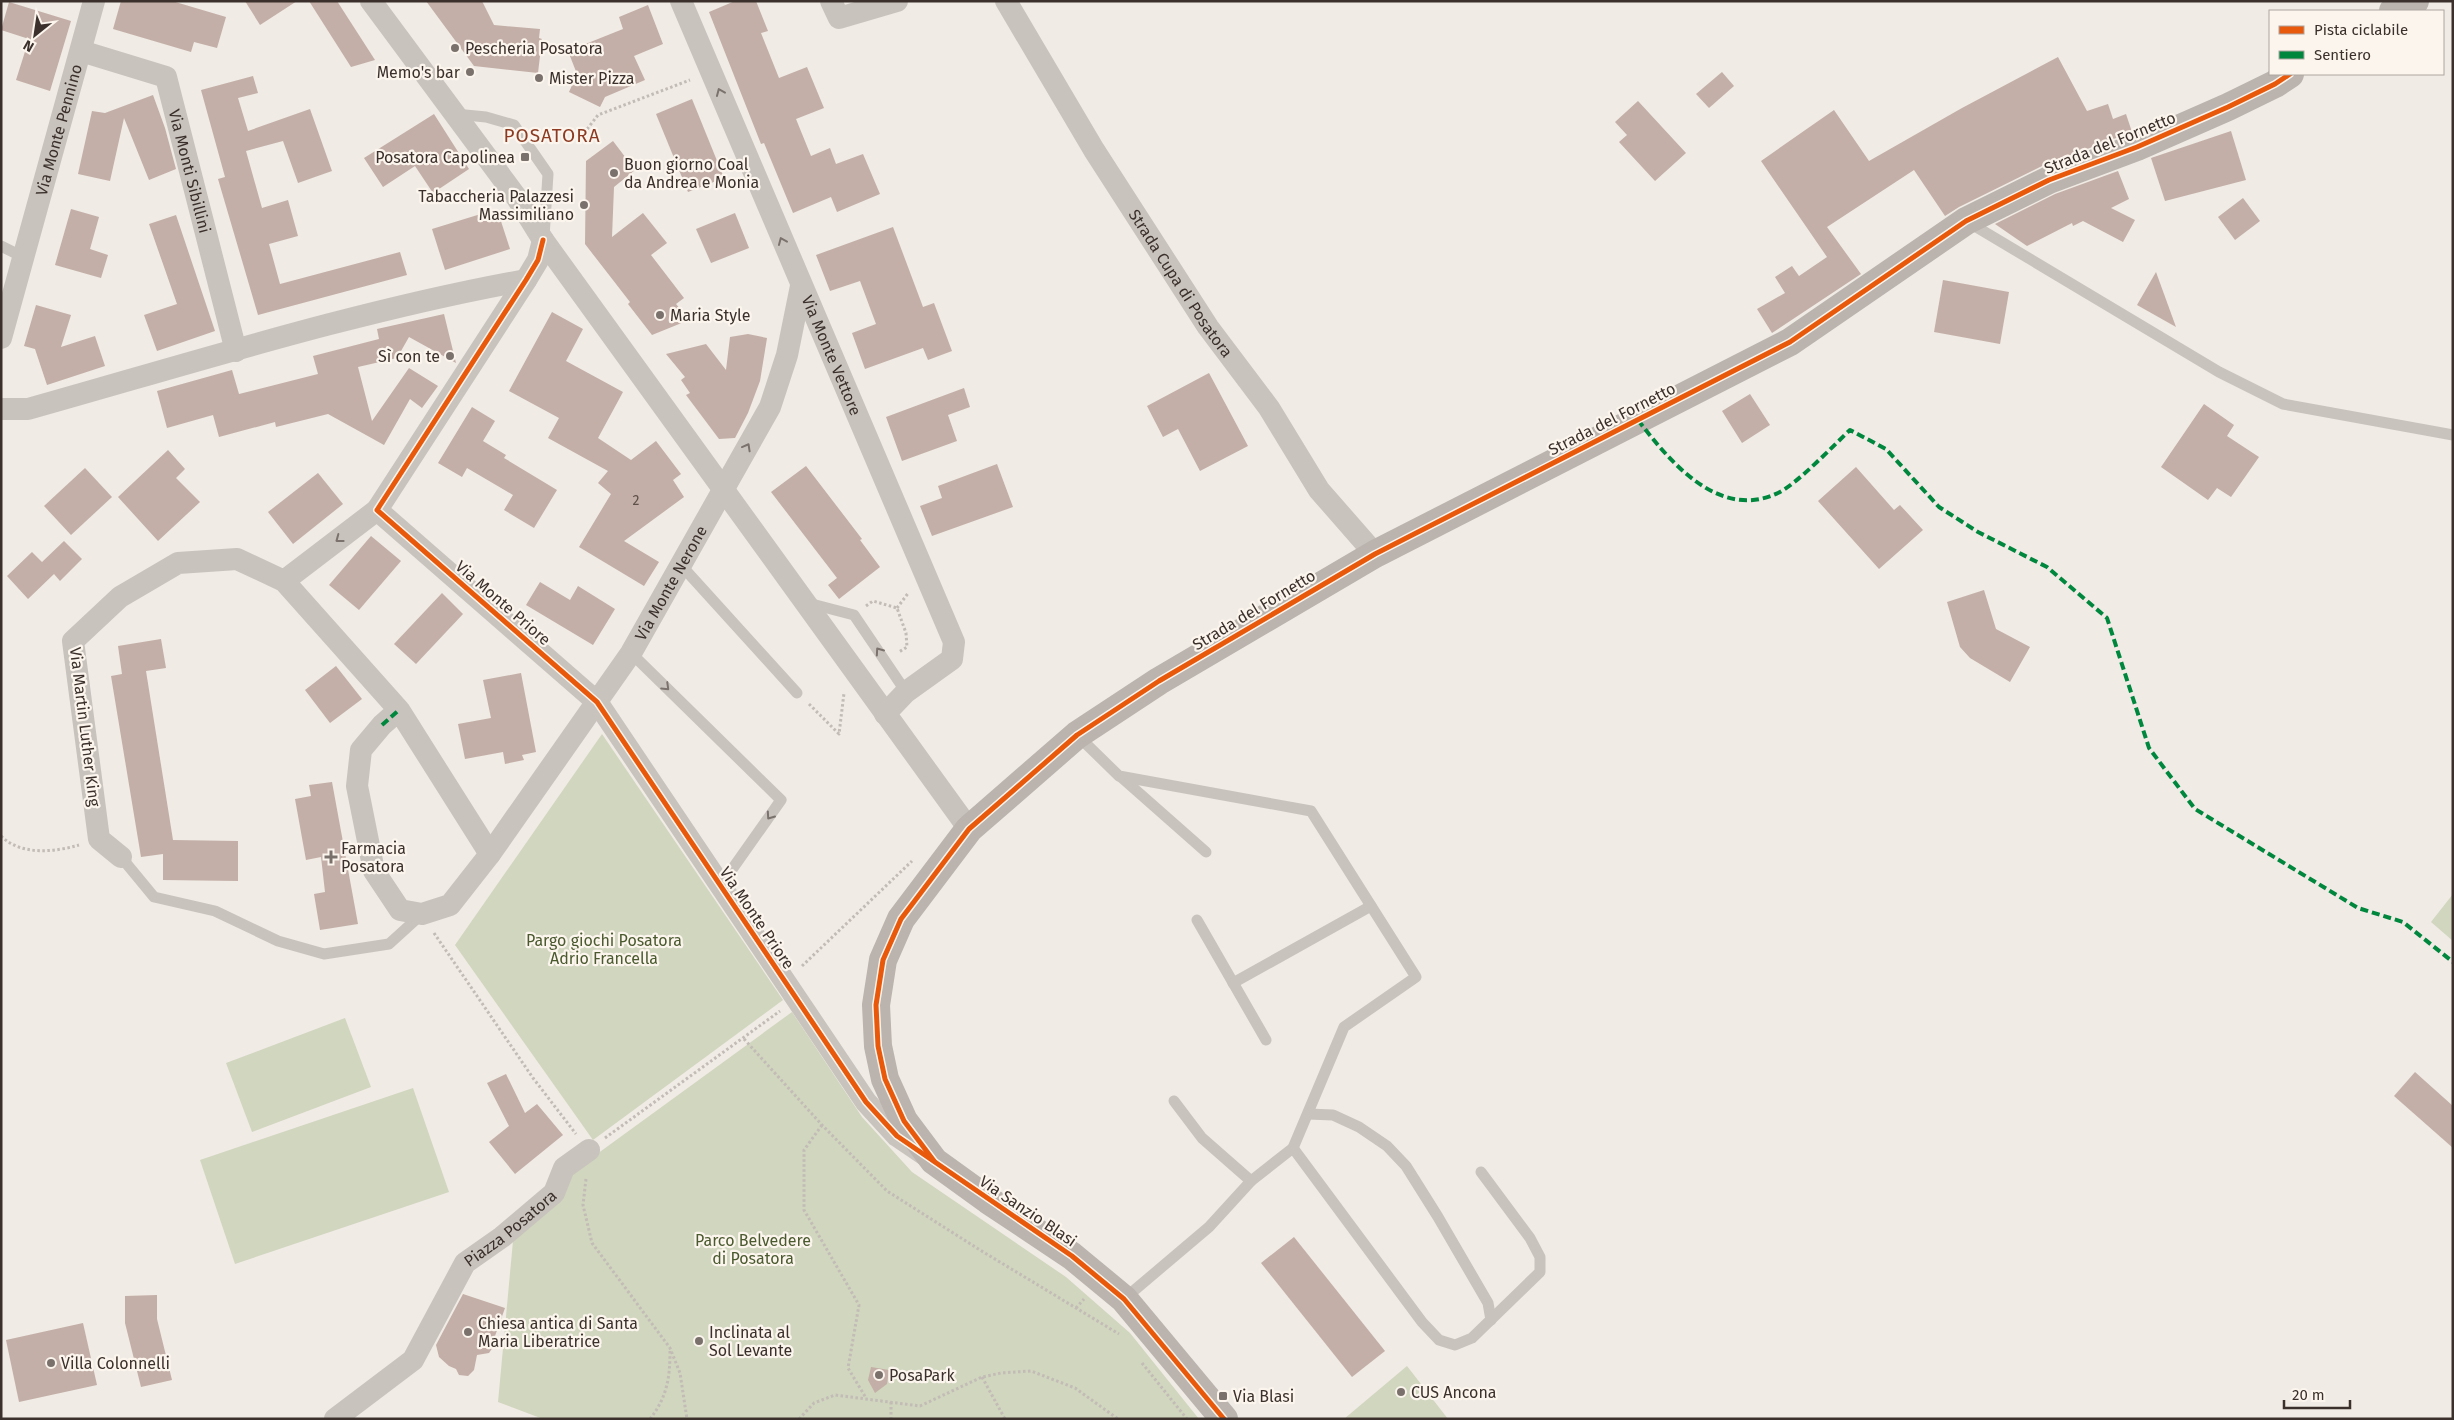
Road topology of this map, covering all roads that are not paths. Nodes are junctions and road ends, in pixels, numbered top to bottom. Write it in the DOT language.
graph roads {
  1 [pos="94,1"];
  2 [pos="372,1"];
  3 [pos="681,1"];
  4 [pos="831,1"];
  5 [pos="897,1"];
  6 [pos="1006,1"];
  7 [pos="2415,1"];
  8 [pos="2395,10"];
  9 [pos="81,51"];
  10 [pos="2289,75"];
  11 [pos="455,114"];
  12 [pos="1966,221"];
  13 [pos="543,240"];
  14 [pos="1,246"];
  15 [pos="23,257"];
  16 [pos="526,280"];
  17 [pos="801,286"];
  18 [pos="1,338"];
  19 [pos="236,351"];
  20 [pos="1,409"];
  21 [pos="2453,435"];
  22 [pos="723,490"];
  23 [pos="377,510"];
  24 [pos="1375,554"];
  25 [pos="680,564"];
  26 [pos="284,581"];
  27 [pos="805,603"];
  28 [pos="631,653"];
  29 [pos="906,692"];
  30 [pos="798,693"];
  31 [pos="597,702"];
  32 [pos="399,710"];
  33 [pos="885,714"];
  34 [pos="1077,735"];
  35 [pos="1119,776"];
  36 [pos="969,829"];
  37 [pos="1206,852"];
  38 [pos="490,854"];
  39 [pos="121,858"];
  40 [pos="720,885"];
  41 [pos="1371,906"];
  42 [pos="422,914"];
  43 [pos="1197,920"];
  44 [pos="1233,983"];
  45 [pos="791,990"];
  46 [pos="1266,1040"];
  47 [pos="1174,1101"];
  48 [pos="1308,1114"];
  49 [pos="1293,1148"];
  50 [pos="589,1150"];
  51 [pos="934,1161"];
  52 [pos="1481,1172"];
  53 [pos="1250,1182"];
  54 [pos="1124,1299"];
  55 [pos="1492,1320"];
  56 [pos="335,1419"];
  57 [pos="1224,1419"];
  1 -- 9 [label="street, Via Monte Pennino"];
  2 -- 11 [label="street"];
  17 -- 3 [label="street, Via Monte Vettore, one-way"];
  4 -- 5 [label="street"];
  6 -- 24 [label="street, Strada Cupa di Posatora"];
  7 -- 8 [label="street"];
  9 -- 15 [label="street, Via Monte Pennino"];
  9 -- 19 [label="street, Via Monti Sibillini"];
  10 -- 12 [label="street, Strada del Fornetto"];
  11 -- 13 [label="street"];
  11 -- 13 [label="lane"];
  12 -- 21 [label="lane"];
  12 -- 24 [label="street, Strada del Fornetto"];
  13 -- 16 [label="street"];
  13 -- 22 [label="street"];
  14 -- 15 [label="lane"];
  15 -- 18 [label="street, Via Monte Pennino"];
  16 -- 19 [label="street"];
  16 -- 23 [label="street"];
  22 -- 17 [label="street, Via Monte Nerone, one-way"];
  17 -- 29 [label="street, Via Monte Vettore"];
  19 -- 20 [label="street"];
  22 -- 25 [label="street, Via Monte Nerone"];
  22 -- 27 [label="street"];
  23 -- 26 [label="street, one-way"];
  23 -- 31 [label="street, Via Monte Priore"];
  24 -- 34 [label="street, Strada del Fornetto"];
  25 -- 28 [label="street, Via Monte Nerone"];
  25 -- 30 [label="lane"];
  26 -- 32 [label="street, Via Martin Luther King"];
  26 -- 39 [label="street, Via Martin Luther King"];
  29 -- 27 [label="lane, one-way"];
  27 -- 33 [label="street"];
  28 -- 31 [label="street, Via Monte Nerone"];
  28 -- 40 [label="lane, one-way"];
  29 -- 33 [label="street, Via Monte Vettore"];
  31 -- 38 [label="street, Via Monte Nerone"];
  31 -- 40 [label="street, Via Monte Priore"];
  32 -- 38 [label="street, Via Martin Luther King"];
  32 -- 42 [label="street"];
  33 -- 36 [label="street"];
  34 -- 35 [label="lane"];
  34 -- 36 [label="street, Strada del Fornetto"];
  35 -- 37 [label="lane"];
  35 -- 41 [label="lane"];
  36 -- 51 [label="street, Via Sanzio Blasi"];
  38 -- 42 [label="street"];
  39 -- 42 [label="lane"];
  40 -- 45 [label="street, Via Monte Priore"];
  41 -- 44 [label="lane"];
  41 -- 48 [label="lane"];
  43 -- 44 [label="lane"];
  44 -- 46 [label="lane"];
  45 -- 51 [label="street, Via Sanzio Blasi"];
  47 -- 53 [label="lane"];
  48 -- 49 [label="lane"];
  48 -- 55 [label="lane"];
  49 -- 53 [label="lane"];
  49 -- 55 [label="lane"];
  50 -- 56 [label="street, Piazza Posatora"];
  51 -- 54 [label="street, Via Sanzio Blasi"];
  52 -- 55 [label="lane"];
  53 -- 54 [label="lane"];
  54 -- 57 [label="street, Via Sanzio Blasi"];
}
